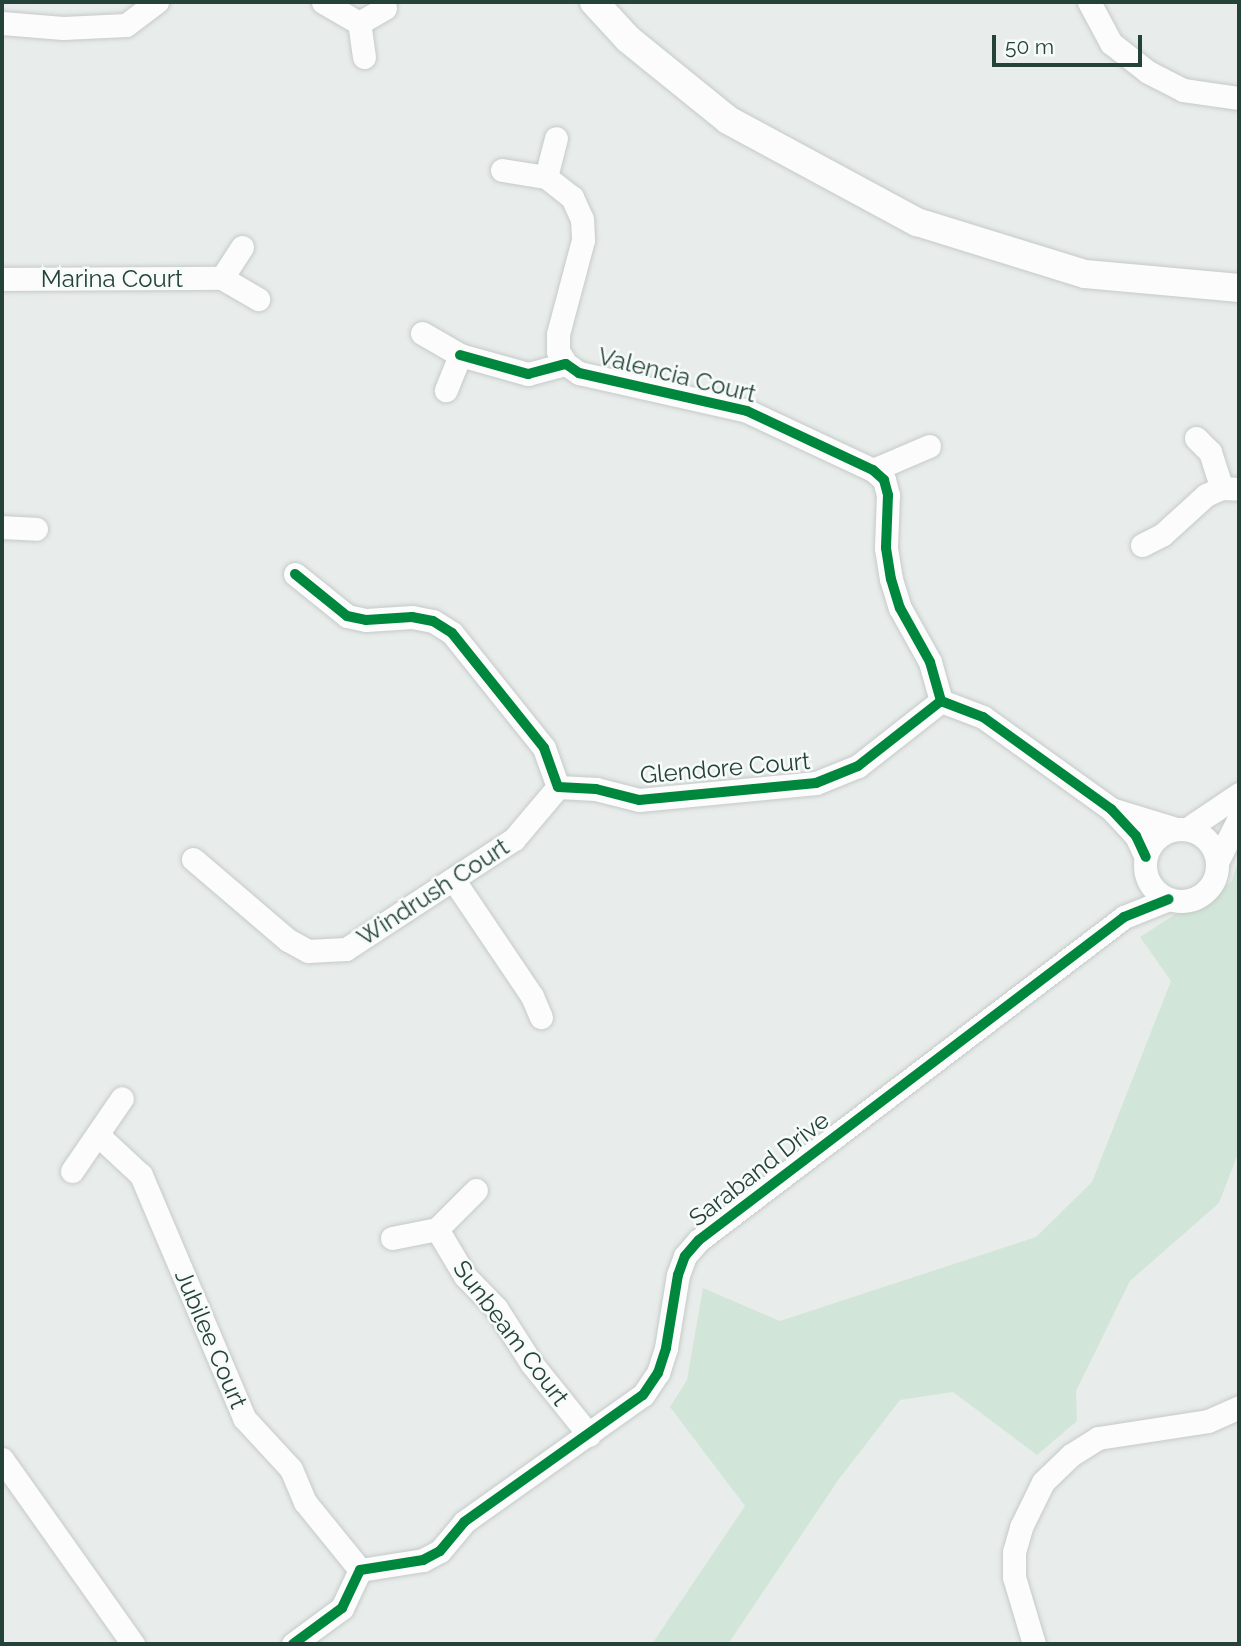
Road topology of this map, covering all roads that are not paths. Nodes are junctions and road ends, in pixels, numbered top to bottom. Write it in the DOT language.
graph roads {
  1 [pos="157,2"];
  2 [pos="323,2"];
  3 [pos="594,2"];
  4 [pos="1089,2"];
  5 [pos="385,8"];
  6 [pos="2,23"];
  7 [pos="359,23"];
  8 [pos="363,57"];
  9 [pos="1239,98"];
  10 [pos="556,138"];
  11 [pos="502,170"];
  12 [pos="546,177"];
  13 [pos="242,247"];
  14 [pos="222,278"];
  15 [pos="2,279"];
  16 [pos="1239,288"];
  17 [pos="258,299"];
  18 [pos="422,333"];
  19 [pos="460,355"];
  20 [pos="566,364"];
  21 [pos="446,390"];
  22 [pos="1196,438"];
  23 [pos="929,446"];
  24 [pos="873,471"];
  25 [pos="1231,488"];
  26 [pos="2,527"];
  27 [pos="36,529"];
  28 [pos="1142,545"];
  29 [pos="295,575"];
  30 [pos="941,701"];
  31 [pos="558,787"];
  32 [pos="1239,794"];
  33 [pos="1111,809"];
  34 [pos="1239,818"];
  35 [pos="1181,829"];
  36 [pos="193,859"];
  37 [pos="1217,862"];
  38 [pos="1146,866"];
  39 [pos="453,879"];
  40 [pos="1169,899"];
  41 [pos="1124,917"];
  42 [pos="541,1017"];
  43 [pos="122,1098"];
  44 [pos="99,1136"];
  45 [pos="72,1171"];
  46 [pos="476,1189"];
  47 [pos="436,1229"];
  48 [pos="392,1238"];
  49 [pos="1239,1407"];
  50 [pos="589,1435"];
  51 [pos="2,1459"];
  52 [pos="360,1570"];
  53 [pos="132,1644"];
  54 [pos="293,1644"];
  55 [pos="1034,1644"];
  1 -- 6 [label="street"];
  2 -- 7 [label="street"];
  3 -- 16 [label="street"];
  4 -- 9 [label="street"];
  5 -- 7 [label="street"];
  7 -- 8 [label="street"];
  10 -- 12 [label="street"];
  11 -- 12 [label="street"];
  12 -- 20 [label="street"];
  13 -- 14 [label="street"];
  14 -- 15 [label="street, Marina Court"];
  14 -- 17 [label="street"];
  18 -- 19 [label="street, Valencia Court"];
  19 -- 20 [label="street, Valencia Court"];
  19 -- 21 [label="street"];
  20 -- 24 [label="street, Valencia Court"];
  22 -- 25 [label="street"];
  23 -- 24 [label="street"];
  24 -- 30 [label="street"];
  25 -- 28 [label="street"];
  26 -- 27 [label="street"];
  29 -- 31 [label="street"];
  30 -- 31 [label="street, Glendore Court"];
  30 -- 33 [label="street"];
  31 -- 39 [label="street, Windrush Court"];
  32 -- 35 [label="street"];
  33 -- 35 [label="street"];
  33 -- 38 [label="street"];
  34 -- 37 [label="street"];
  35 -- 37 [label="street"];
  35 -- 38 [label="street"];
  36 -- 39 [label="street, Windrush Court"];
  37 -- 40 [label="street"];
  38 -- 40 [label="street"];
  38 -- 41 [label="street, Saraband Drive"];
  39 -- 42 [label="street"];
  40 -- 41 [label="street, Saraband Drive"];
  41 -- 50 [label="street, Saraband Drive"];
  43 -- 44 [label="street"];
  44 -- 45 [label="street"];
  44 -- 52 [label="street, Jubilee Court"];
  46 -- 47 [label="street"];
  47 -- 48 [label="street"];
  47 -- 50 [label="street, Sunbeam Court"];
  49 -- 55 [label="street"];
  50 -- 52 [label="street, Saraband Drive"];
  51 -- 53 [label="street"];
  52 -- 54 [label="street"];
}
